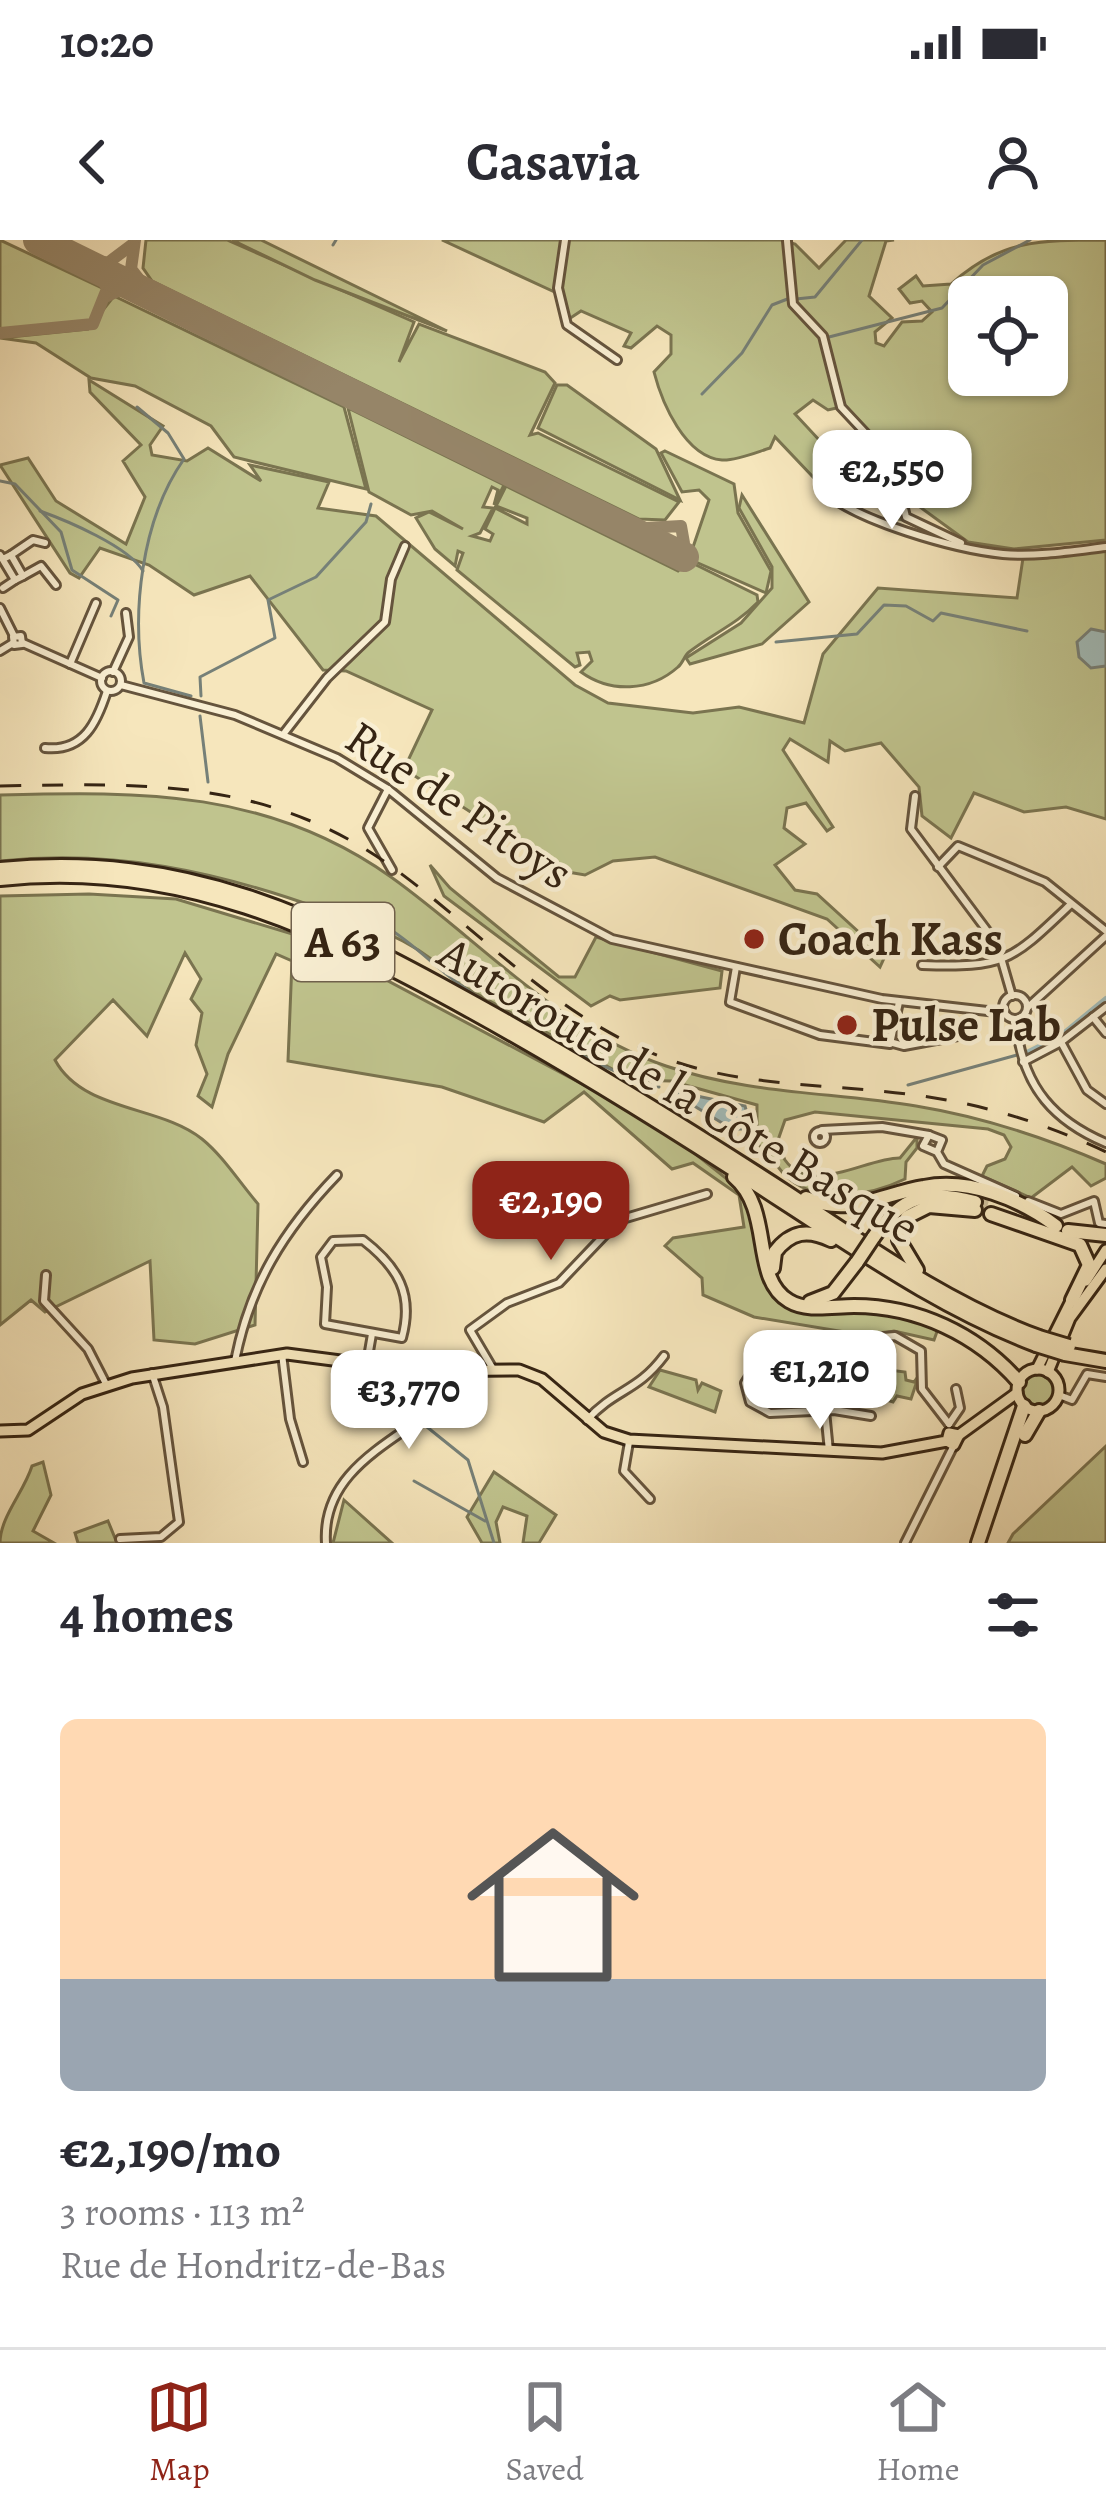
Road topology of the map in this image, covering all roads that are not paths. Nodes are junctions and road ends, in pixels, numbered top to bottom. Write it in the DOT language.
graph roads {
  1 [pos="565,240"];
  2 [pos="788,240"];
  3 [pos="616,360"];
  4 [pos="820,488"];
  5 [pos="45,543"];
  6 [pos="961,543"];
  7 [pos="405,546"];
  8 [pos="1106,548"];
  9 [pos="4,556"];
  10 [pos="19,578"];
  11 [pos="56,585"];
  12 [pos="3,588"];
  13 [pos="96,603"];
  14 [pos="0,608"];
  15 [pos="126,613"];
  16 [pos="13,639"];
  17 [pos="0,651"];
  18 [pos="70,664"];
  19 [pos="113,672"];
  20 [pos="102,678"];
  21 [pos="121,685"];
  22 [pos="107,691"];
  23 [pos="285,733"];
  24 [pos="45,748"];
  25 [pos="388,789"];
  26 [pos="915,796"];
  27 [pos="938,867"];
  28 [pos="0,869"];
  29 [pos="392,870"];
  30 [pos="0,879"];
  31 [pos="1071,904"];
  32 [pos="1106,933"];
  33 [pos="1003,958"];
  34 [pos="922,964"];
  35 [pos="736,968"];
  36 [pos="1050,987"];
  37 [pos="1012,998"];
  38 [pos="898,1002"];
  39 [pos="974,1006"];
  40 [pos="1106,1007"];
  41 [pos="1027,1008"];
  42 [pos="1008,1016"];
  43 [pos="1022,1018"];
  44 [pos="1094,1018"];
  45 [pos="1017,1031"];
  46 [pos="1106,1033"];
  47 [pos="963,1035"];
  48 [pos="893,1042"];
  49 [pos="1061,1042"];
  50 [pos="1023,1062"];
  51 [pos="1106,1104"];
  52 [pos="822,1130"];
  53 [pos="692,1143"];
  54 [pos="1106,1143"];
  55 [pos="756,1173"];
  56 [pos="337,1175"];
  57 [pos="707,1194"];
  58 [pos="992,1210"];
  59 [pos="1056,1230"];
  60 [pos="1105,1239"];
  61 [pos="863,1260"];
  62 [pos="1106,1269"];
  63 [pos="46,1275"];
  64 [pos="1072,1300"];
  65 [pos="961,1304"];
  66 [pos="372,1334"];
  67 [pos="884,1337"];
  68 [pos="1037,1341"];
  69 [pos="282,1354"];
  70 [pos="664,1356"];
  71 [pos="1106,1358"];
  72 [pos="826,1359"];
  73 [pos="235,1360"];
  74 [pos="367,1364"];
  75 [pos="493,1369"];
  76 [pos="468,1370"];
  77 [pos="1043,1371"];
  78 [pos="152,1373"];
  79 [pos="1106,1377"];
  80 [pos="106,1386"];
  81 [pos="956,1389"];
  82 [pos="1059,1395"];
  83 [pos="1019,1397"];
  84 [pos="825,1411"];
  85 [pos="1039,1411"];
  86 [pos="871,1416"];
  87 [pos="587,1420"];
  88 [pos="0,1431"];
  89 [pos="951,1436"];
  90 [pos="629,1440"];
  91 [pos="829,1451"];
  92 [pos="303,1462"];
  93 [pos="650,1499"];
  94 [pos="120,1539"];
  95 [pos="326,1543"];
  96 [pos="905,1543"];
  97 [pos="981,1543"];
  1 -- 3 [label="street"];
  2 -- 6 [label="street"];
  4 -- 6 [label="street"];
  5 -- 9 [label="street"];
  6 -- 8 [label="street"];
  7 -- 23 [label="street"];
  9 -- 10 [label="street"];
  10 -- 11 [label="street"];
  10 -- 12 [label="street"];
  13 -- 18 [label="street"];
  14 -- 16 [label="street"];
  15 -- 19 [label="street"];
  16 -- 17 [label="street"];
  16 -- 18 [label="street"];
  18 -- 20 [label="street"];
  19 -- 20 [label="street"];
  19 -- 21 [label="street"];
  20 -- 22 [label="street"];
  21 -- 22 [label="street"];
  21 -- 23 [label="street, Rue de Pitoys"];
  22 -- 24 [label="street"];
  23 -- 25 [label="street, Rue de Pitoys"];
  25 -- 29 [label="street"];
  25 -- 35 [label="street, Rue de Pitoys"];
  26 -- 27 [label="street"];
  27 -- 31 [label="street"];
  27 -- 33 [label="street"];
  28 -- 55 [label="highway, Autoroute de la Côte Basque / A 63"];
  30 -- 53 [label="highway, Autoroute de la Côte Basque / A 63"];
  31 -- 32 [label="street"];
  31 -- 33 [label="street"];
  32 -- 36 [label="street"];
  33 -- 34 [label="street"];
  33 -- 37 [label="street"];
  35 -- 38 [label="street, Rue de Pitoys"];
  35 -- 48 [label="street"];
  36 -- 37 [label="street"];
  36 -- 41 [label="street"];
  37 -- 39 [label="street"];
  37 -- 41 [label="street"];
  37 -- 42 [label="street"];
  38 -- 39 [label="street, Rue de Pitoys"];
  38 -- 48 [label="street"];
  39 -- 42 [label="street"];
  40 -- 44 [label="street"];
  41 -- 43 [label="street"];
  42 -- 43 [label="street"];
  42 -- 45 [label="street"];
  43 -- 45 [label="street"];
  44 -- 46 [label="street"];
  44 -- 49 [label="street"];
  45 -- 50 [label="street"];
  47 -- 48 [label="street"];
  49 -- 50 [label="street"];
  49 -- 51 [label="street"];
  50 -- 54 [label="street"];
  52 -- 60 [label="street"];
  53 -- 61 [label="highway, Autoroute de la Côte Basque / A 63"];
  53 -- 83 [label="highway"];
  55 -- 59 [label="highway"];
  55 -- 65 [label="highway, Autoroute de la Côte Basque / A 63"];
  56 -- 73 [label="street"];
  57 -- 75 [label="street"];
  58 -- 59 [label="highway"];
  59 -- 60 [label="highway"];
  59 -- 64 [label="highway"];
  60 -- 64 [label="main road"];
  61 -- 61 [label="highway"];
  61 -- 65 [label="highway, bridge"];
  61 -- 68 [label="highway, Autoroute de la Côte Basque / A 63"];
  62 -- 77 [label="main road"];
  63 -- 80 [label="street"];
  64 -- 77 [label="main road"];
  65 -- 68 [label="highway, Autoroute de la Côte Basque / A 63"];
  66 -- 66 [label="street"];
  66 -- 74 [label="street"];
  67 -- 89 [label="street"];
  68 -- 71 [label="highway, Autoroute de la Côte Basque / A 63, bridge"];
  69 -- 73 [label="main road"];
  69 -- 74 [label="main road"];
  69 -- 92 [label="street"];
  70 -- 87 [label="street"];
  72 -- 84 [label="street"];
  73 -- 78 [label="main road"];
  74 -- 76 [label="main road"];
  75 -- 76 [label="main road"];
  75 -- 87 [label="main road"];
  76 -- 95 [label="street"];
  77 -- 82 [label="main road"];
  77 -- 83 [label="main road"];
  78 -- 80 [label="main road"];
  78 -- 94 [label="street"];
  79 -- 82 [label="street"];
  80 -- 88 [label="main road"];
  81 -- 89 [label="street"];
  82 -- 85 [label="main road"];
  83 -- 85 [label="main road"];
  83 -- 89 [label="main road"];
  83 -- 97 [label="highway"];
  84 -- 86 [label="street"];
  84 -- 91 [label="street"];
  85 -- 97 [label="highway"];
  87 -- 90 [label="main road"];
  89 -- 91 [label="main road"];
  89 -- 96 [label="street"];
  90 -- 91 [label="main road"];
  90 -- 93 [label="street"];
}
